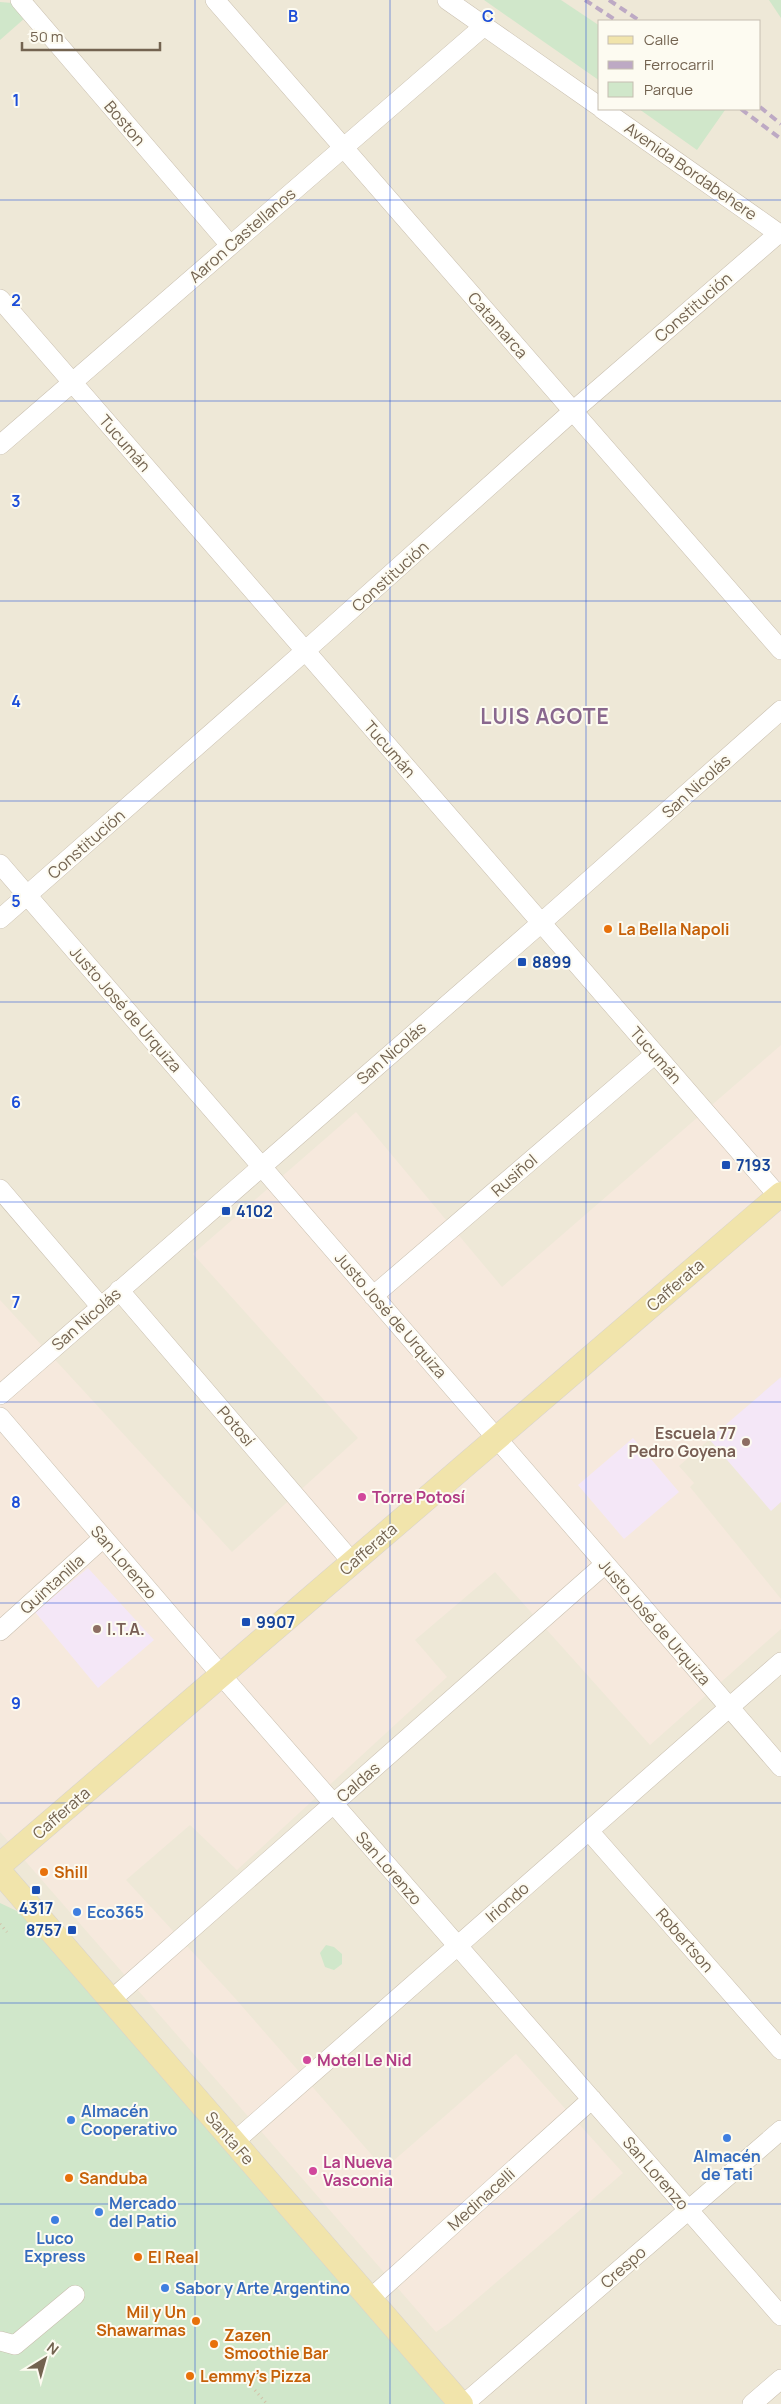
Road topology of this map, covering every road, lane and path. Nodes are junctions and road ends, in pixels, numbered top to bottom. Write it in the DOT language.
graph roads {
  1 [pos="20,0"];
  2 [pos="215,0"];
  3 [pos="448,0"];
  4 [pos="484,26"];
  5 [pos="598,106"];
  6 [pos="604,110"];
  7 [pos="344,147"];
  8 [pos="780,233"];
  9 [pos="230,245"];
  10 [pos="0,299"];
  11 [pos="72,382"];
  12 [pos="573,411"];
  13 [pos="0,444"];
  14 [pos="781,650"];
  15 [pos="306,651"];
  16 [pos="781,710"];
  17 [pos="0,864"];
  18 [pos="27,895"];
  19 [pos="0,919"];
  20 [pos="541,923"];
  21 [pos="655,1054"];
  22 [pos="261,1166"];
  23 [pos="0,1189"];
  24 [pos="780,1196"];
  25 [pos="119,1290"];
  26 [pos="373,1296"];
  27 [pos="101,1307"];
  28 [pos="0,1395"];
  29 [pos="0,1417"];
  30 [pos="497,1438"];
  31 [pos="103,1538"];
  32 [pos="352,1562"];
  33 [pos="605,1564"];
  34 [pos="0,1630"];
  35 [pos="781,1662"];
  36 [pos="222,1676"];
  37 [pos="730,1708"];
  38 [pos="781,1767"];
  39 [pos="334,1804"];
  40 [pos="589,1831"];
  41 [pos="0,1865"];
  42 [pos="0,1872"];
  43 [pos="0,1924"];
  44 [pos="7,1932"];
  45 [pos="458,1946"];
  46 [pos="111,2000"];
  47 [pos="781,2050"];
  48 [pos="592,2099"];
  49 [pos="781,2130"];
  50 [pos="234,2142"];
  51 [pos="688,2210"];
  52 [pos="75,2295"];
  53 [pos="370,2299"];
  54 [pos="781,2316"];
  55 [pos="0,2341"];
  56 [pos="245,2379"];
  57 [pos="781,2379"];
  58 [pos="267,2404"];
  59 [pos="460,2404"];
  60 [pos="464,2404"];
  61 [pos="752,2404"];
  1 -- 9 [label="street, Boston"];
  2 -- 7 [label="street, Catamarca"];
  3 -- 4 [label="street, Avenida Bordabehere"];
  4 -- 5 [label="street, Avenida Bordabehere"];
  4 -- 7 [label="street, Aaron Castellanos"];
  6 -- 8 [label="street, Avenida Bordabehere"];
  7 -- 9 [label="street, Aaron Castellanos"];
  7 -- 12 [label="street, Catamarca"];
  8 -- 12 [label="street, Constitución"];
  9 -- 11 [label="street, Aaron Castellanos"];
  10 -- 11 [label="street, Tucumán"];
  11 -- 13 [label="street, Aaron Castellanos"];
  11 -- 15 [label="street, Tucumán"];
  12 -- 14 [label="street, Catamarca"];
  12 -- 15 [label="street, Constitución"];
  15 -- 18 [label="street, Constitución"];
  15 -- 20 [label="street, Tucumán"];
  16 -- 20 [label="street, San Nicolás"];
  17 -- 18 [label="street, Justo José de Urquiza"];
  18 -- 19 [label="street, Constitución"];
  18 -- 22 [label="street, Justo José de Urquiza"];
  20 -- 21 [label="street, Tucumán"];
  20 -- 22 [label="street, San Nicolás"];
  21 -- 24 [label="street, Tucumán"];
  21 -- 26 [label="street, Rusiñol"];
  22 -- 25 [label="street, San Nicolás"];
  22 -- 26 [label="street, Justo José de Urquiza"];
  23 -- 27 [label="street"];
  24 -- 30 [label="main road, Cafferata"];
  25 -- 27 [label="street, San Nicolás"];
  25 -- 32 [label="street, Potosí"];
  26 -- 30 [label="street, Justo José de Urquiza"];
  27 -- 28 [label="street, San Nicolás"];
  29 -- 31 [label="street, San Lorenzo"];
  30 -- 32 [label="main road, Cafferata"];
  30 -- 33 [label="street, Justo José de Urquiza"];
  31 -- 34 [label="street, Quintanilla"];
  31 -- 36 [label="street, San Lorenzo"];
  32 -- 36 [label="main road, Cafferata"];
  33 -- 37 [label="street, Justo José de Urquiza"];
  33 -- 39 [label="street, Caldas"];
  35 -- 37 [label="street, Iriondo"];
  36 -- 39 [label="street, San Lorenzo"];
  36 -- 41 [label="main road, Cafferata"];
  37 -- 38 [label="street, Justo José de Urquiza"];
  37 -- 40 [label="street, Iriondo"];
  39 -- 45 [label="street, San Lorenzo"];
  39 -- 46 [label="street, Caldas"];
  40 -- 45 [label="street, Iriondo"];
  40 -- 47 [label="street, Robertson"];
  42 -- 46 [label="main road, Santa Fe"];
  43 -- 44 [label="path"];
  45 -- 48 [label="street, San Lorenzo"];
  45 -- 50 [label="street, Iriondo"];
  46 -- 50 [label="main road, Santa Fe"];
  48 -- 51 [label="street, San Lorenzo"];
  48 -- 53 [label="street, Medinacelli"];
  49 -- 51 [label="street, Crespo"];
  50 -- 53 [label="main road, Santa Fe"];
  51 -- 54 [label="street, San Lorenzo"];
  51 -- 60 [label="street, Crespo"];
  52 -- 55 [label="street"];
  53 -- 59 [label="main road, Santa Fe"];
  56 -- 58 [label="path"];
  57 -- 61 [label="street"];
}
